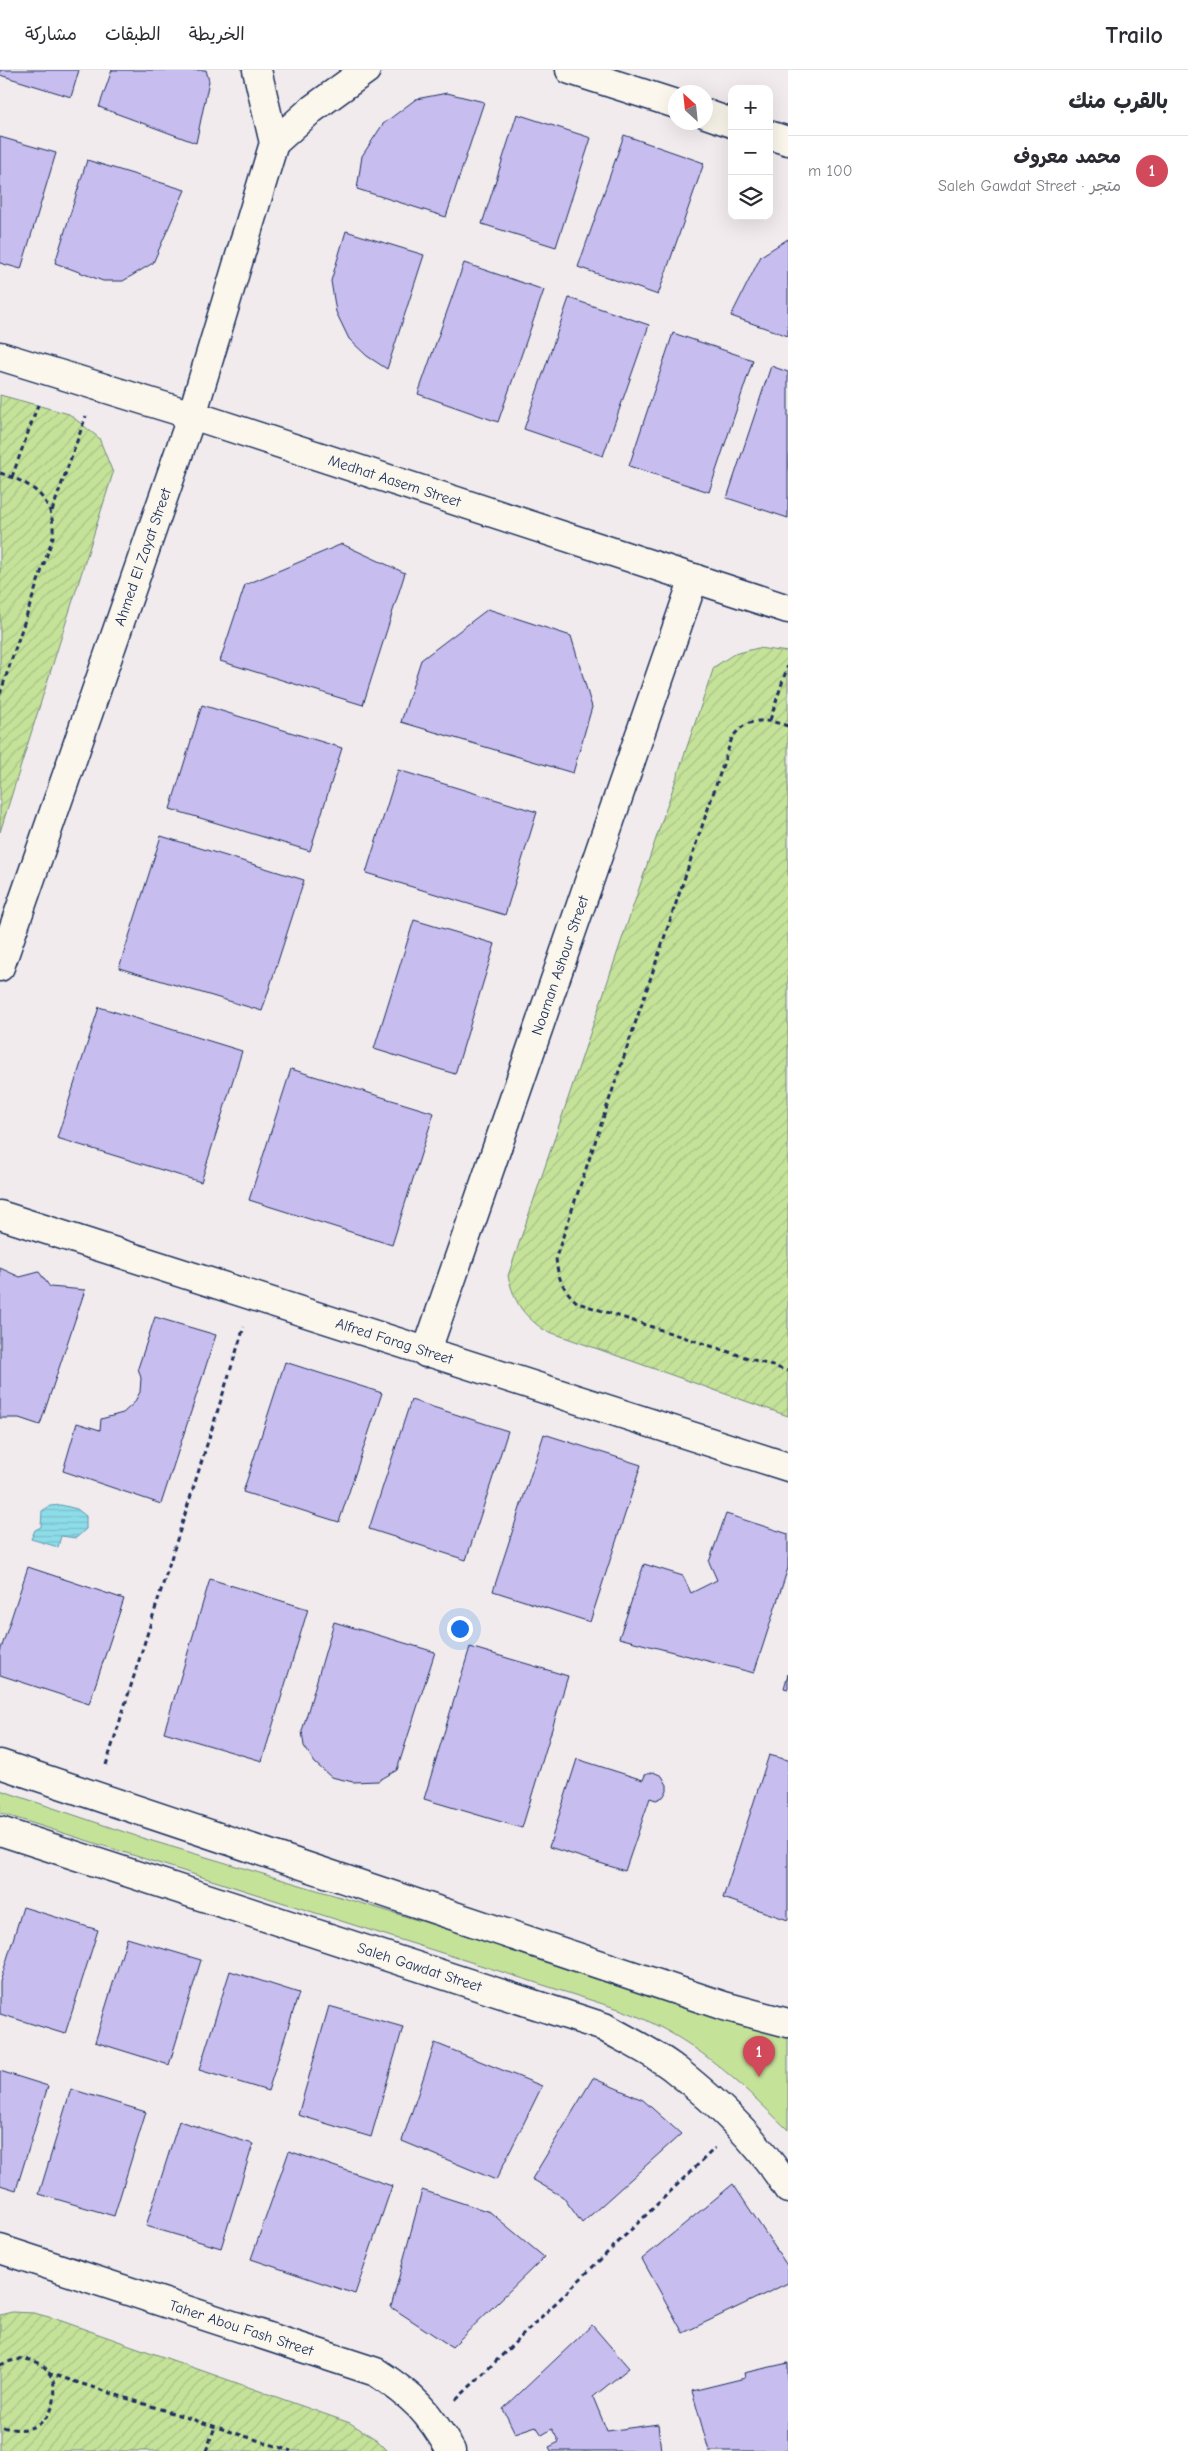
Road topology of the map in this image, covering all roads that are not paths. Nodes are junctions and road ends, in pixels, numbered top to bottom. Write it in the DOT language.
graph roads {
  1 [pos="257,70"];
  2 [pos="366,70"];
  3 [pos="570,70"];
  4 [pos="668,101"];
  5 [pos="713,116"];
  6 [pos="728,122"];
  7 [pos="773,136"];
  8 [pos="788,141"];
  9 [pos="274,143"];
  10 [pos="0,356"];
  11 [pos="192,415"];
  12 [pos="694,578"];
  13 [pos="788,609"];
  14 [pos="0,967"];
  15 [pos="0,1215"];
  16 [pos="426,1353"];
  17 [pos="788,1467"];
  18 [pos="0,1764"];
  19 [pos="0,1831"];
  20 [pos="788,2023"];
  21 [pos="788,2189"];
  22 [pos="1,2250"];
  23 [pos="451,2451"];
  1 -- 9 [label="street, Ahmed El Zayat Street"];
  2 -- 9 [label="street"];
  3 -- 4 [label="street"];
  5 -- 6 [label="street"];
  7 -- 8 [label="street"];
  9 -- 11 [label="street, Ahmed El Zayat Street"];
  10 -- 11 [label="street, Medhat Aasem Street"];
  11 -- 12 [label="street, Medhat Aasem Street"];
  11 -- 14 [label="street, Ahmed El Zayat Street"];
  12 -- 13 [label="street, Medhat Aasem Street"];
  12 -- 16 [label="street, Noaman Ashour Street"];
  15 -- 16 [label="street, Alfred Farag Street"];
  16 -- 17 [label="street, Alfred Farag Street"];
  18 -- 20 [label="street"];
  19 -- 21 [label="street, Saleh Gawdat Street"];
  22 -- 23 [label="street, Taher Abou Fash Street"];
}
